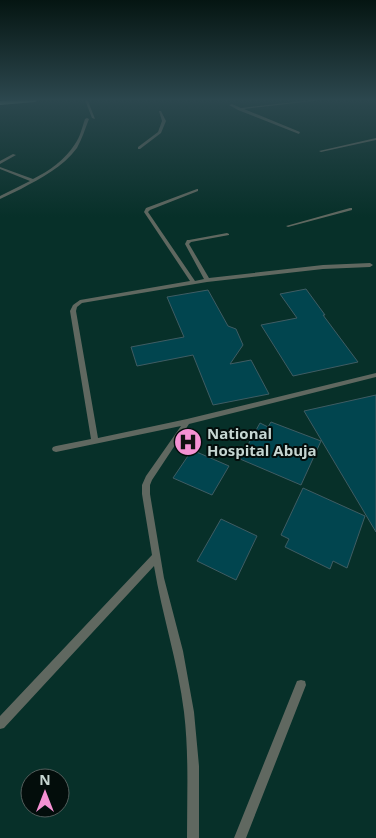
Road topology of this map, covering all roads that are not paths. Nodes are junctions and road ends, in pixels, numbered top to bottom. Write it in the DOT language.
graph roads {
  1 [pos="79,139"];
  2 [pos="151,139"];
  3 [pos="376,139"];
  4 [pos="139,148"];
  5 [pos="321,151"];
  6 [pos="14,155"];
  7 [pos="0,163"];
  8 [pos="0,168"];
  9 [pos="32,180"];
  10 [pos="197,190"];
  11 [pos="0,198"];
  12 [pos="350,209"];
  13 [pos="288,226"];
  14 [pos="227,234"];
  15 [pos="370,265"];
  16 [pos="207,280"];
  17 [pos="193,282"];
  18 [pos="376,375"];
  19 [pos="187,422"];
  20 [pos="94,441"];
  21 [pos="56,449"];
  22 [pos="156,557"];
  23 [pos="301,685"];
  24 [pos="0,724"];
  25 [pos="193,838"];
  26 [pos="240,838"];
  1 -- 9 [label="lane"];
  2 -- 4 [label="lane"];
  3 -- 5 [label="lane"];
  6 -- 7 [label="lane"];
  8 -- 9 [label="lane"];
  9 -- 11 [label="lane"];
  10 -- 17 [label="lane"];
  12 -- 13 [label="lane"];
  14 -- 16 [label="lane"];
  15 -- 16 [label="lane"];
  16 -- 17 [label="lane"];
  17 -- 20 [label="lane"];
  18 -- 19 [label="lane"];
  19 -- 20 [label="lane"];
  19 -- 22 [label="lane"];
  20 -- 21 [label="lane"];
  22 -- 24 [label="lane"];
  22 -- 25 [label="lane"];
  23 -- 26 [label="lane"];
}
